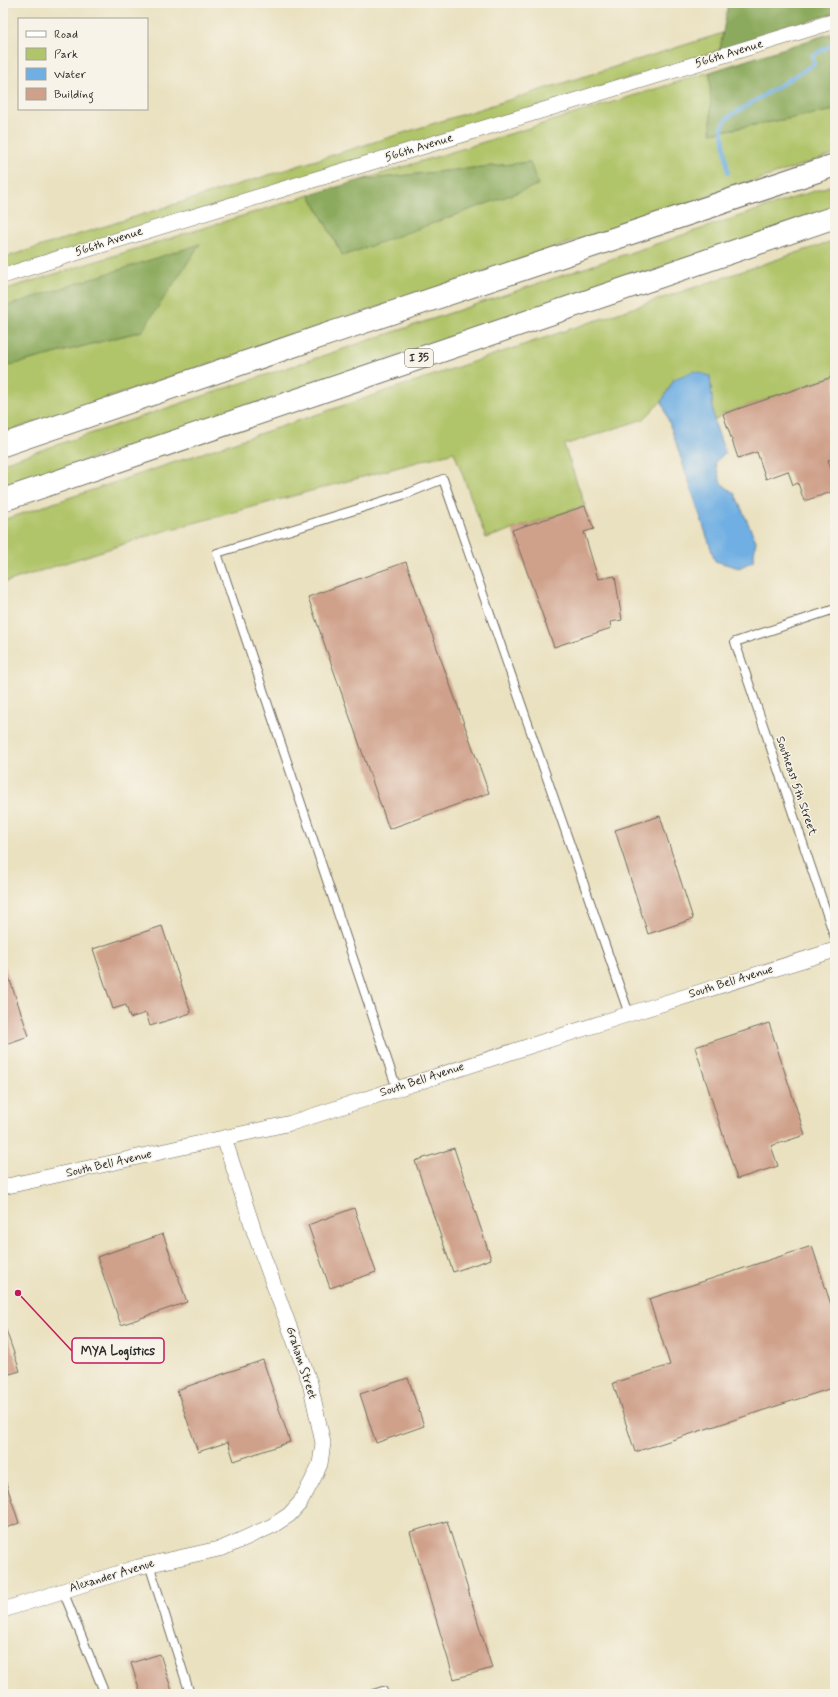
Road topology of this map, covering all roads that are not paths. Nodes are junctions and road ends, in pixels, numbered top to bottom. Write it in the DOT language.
graph roads {
  1 [pos="835,21"];
  2 [pos="835,165"];
  3 [pos="835,217"];
  4 [pos="3,276"];
  5 [pos="3,445"];
  6 [pos="3,500"];
  7 [pos="835,608"];
  8 [pos="835,938"];
  9 [pos="835,950"];
  10 [pos="629,1014"];
  11 [pos="397,1089"];
  12 [pos="224,1138"];
  13 [pos="3,1187"];
  14 [pos="223,1548"];
  15 [pos="149,1564"];
  16 [pos="63,1591"];
  17 [pos="3,1610"];
  18 [pos="383,1691"];
  19 [pos="105,1694"];
  20 [pos="190,1694"];
  21 [pos="373,1694"];
  1 -- 4 [label="street, 566th Avenue"];
  2 -- 5 [label="highway"];
  3 -- 6 [label="highway, I 35"];
  7 -- 8 [label="lane, Southeast 5th Street"];
  9 -- 10 [label="street, South Bell Avenue"];
  10 -- 11 [label="street, South Bell Avenue"];
  10 -- 11 [label="lane"];
  11 -- 12 [label="street, South Bell Avenue"];
  12 -- 13 [label="street, South Bell Avenue"];
  12 -- 14 [label="street, Graham Street"];
  14 -- 15 [label="street, Alexander Avenue"];
  15 -- 16 [label="street, Alexander Avenue"];
  15 -- 20 [label="lane"];
  16 -- 17 [label="street, Alexander Avenue"];
  16 -- 19 [label="lane"];
  18 -- 21 [label="lane"];
}
